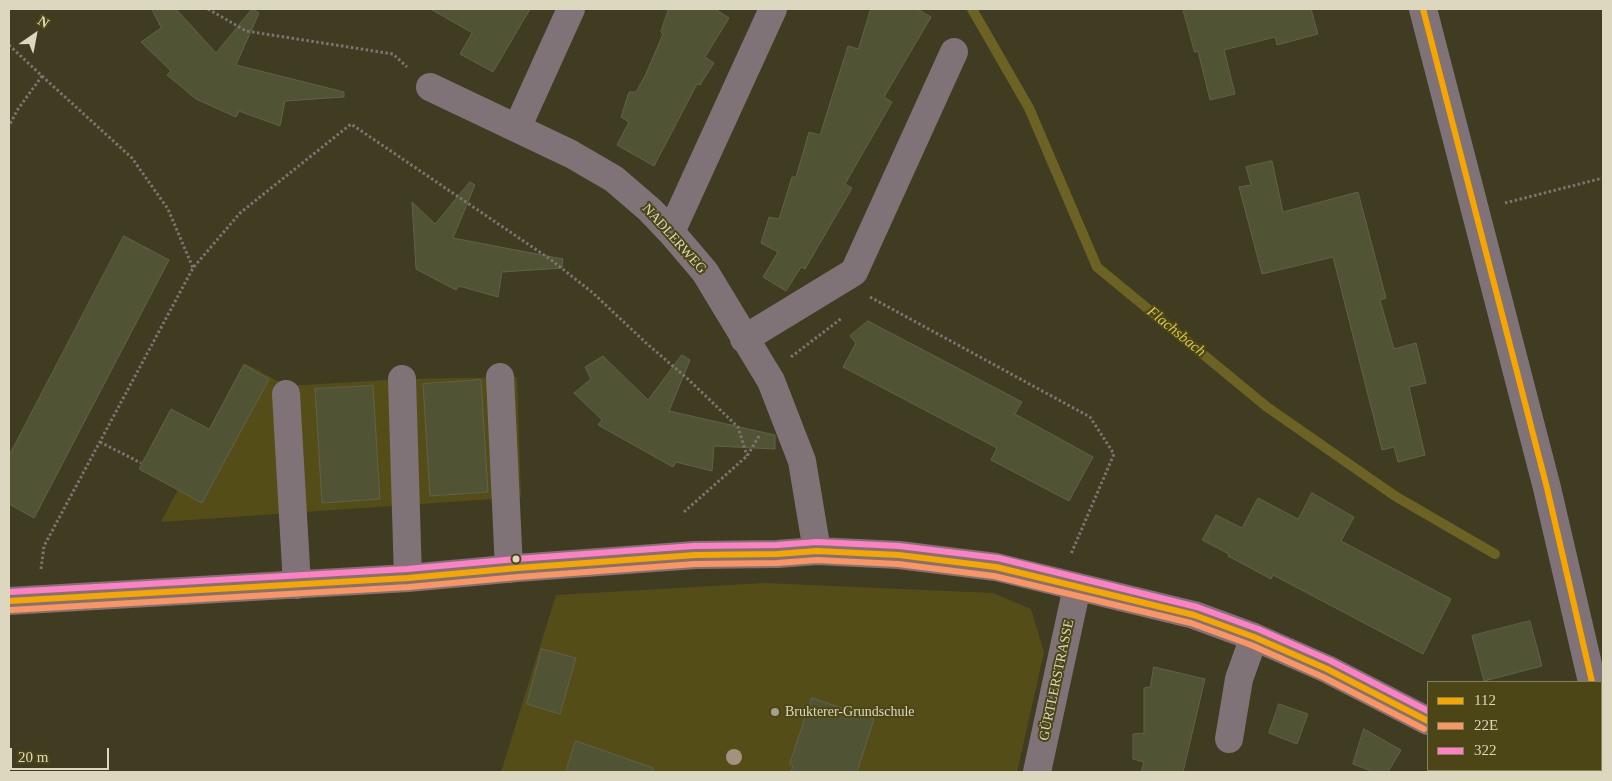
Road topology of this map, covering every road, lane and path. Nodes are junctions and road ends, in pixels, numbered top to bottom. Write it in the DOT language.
graph roads {
  1 [pos="208,9"];
  2 [pos="571,9"];
  3 [pos="774,9"];
  4 [pos="1423,9"];
  5 [pos="9,45"];
  6 [pos="954,52"];
  7 [pos="42,76"];
  8 [pos="430,88"];
  9 [pos="9,126"];
  10 [pos="517,128"];
  11 [pos="1603,178"];
  12 [pos="1476,211"];
  13 [pos="671,232"];
  14 [pos="193,268"];
  15 [pos="862,303"];
  16 [pos="847,315"];
  17 [pos="744,339"];
  18 [pos="784,363"];
  19 [pos="500,377"];
  20 [pos="402,379"];
  21 [pos="286,394"];
  22 [pos="779,404"];
  23 [pos="100,442"];
  24 [pos="747,456"];
  25 [pos="141,463"];
  26 [pos="684,512"];
  27 [pos="817,552"];
  28 [pos="1069,560"];
  29 [pos="509,569"];
  30 [pos="408,578"];
  31 [pos="297,585"];
  32 [pos="1077,587"];
  33 [pos="37,600"];
  34 [pos="9,601"];
  35 [pos="1254,638"];
  36 [pos="1592,681"];
  37 [pos="1427,720"];
  38 [pos="1229,739"];
  39 [pos="1037,772"];
  1 -- 8 [label="path"];
  2 -- 10 [label="street"];
  3 -- 13 [label="street"];
  4 -- 12 [label="street"];
  5 -- 7 [label="path"];
  6 -- 17 [label="street"];
  7 -- 9 [label="path"];
  7 -- 14 [label="path"];
  8 -- 10 [label="street, NADLERWEG"];
  10 -- 13 [label="street, NADLERWEG"];
  11 -- 12 [label="path"];
  12 -- 36 [label="street"];
  13 -- 17 [label="street, NADLERWEG"];
  14 -- 23 [label="path"];
  14 -- 24 [label="path"];
  15 -- 28 [label="path"];
  16 -- 18 [label="path"];
  17 -- 22 [label="street, NADLERWEG"];
  19 -- 29 [label="street"];
  20 -- 30 [label="street"];
  21 -- 31 [label="street"];
  22 -- 24 [label="path"];
  22 -- 27 [label="street, NADLERWEG"];
  23 -- 25 [label="path"];
  23 -- 33 [label="path"];
  24 -- 26 [label="path"];
  27 -- 29 [label="street"];
  27 -- 32 [label="street"];
  29 -- 30 [label="street"];
  30 -- 31 [label="street"];
  31 -- 33 [label="street"];
  32 -- 35 [label="street"];
  32 -- 39 [label="street, GÜRTLERSTRASSE"];
  33 -- 34 [label="street"];
  35 -- 37 [label="street"];
  35 -- 38 [label="street"];
}
